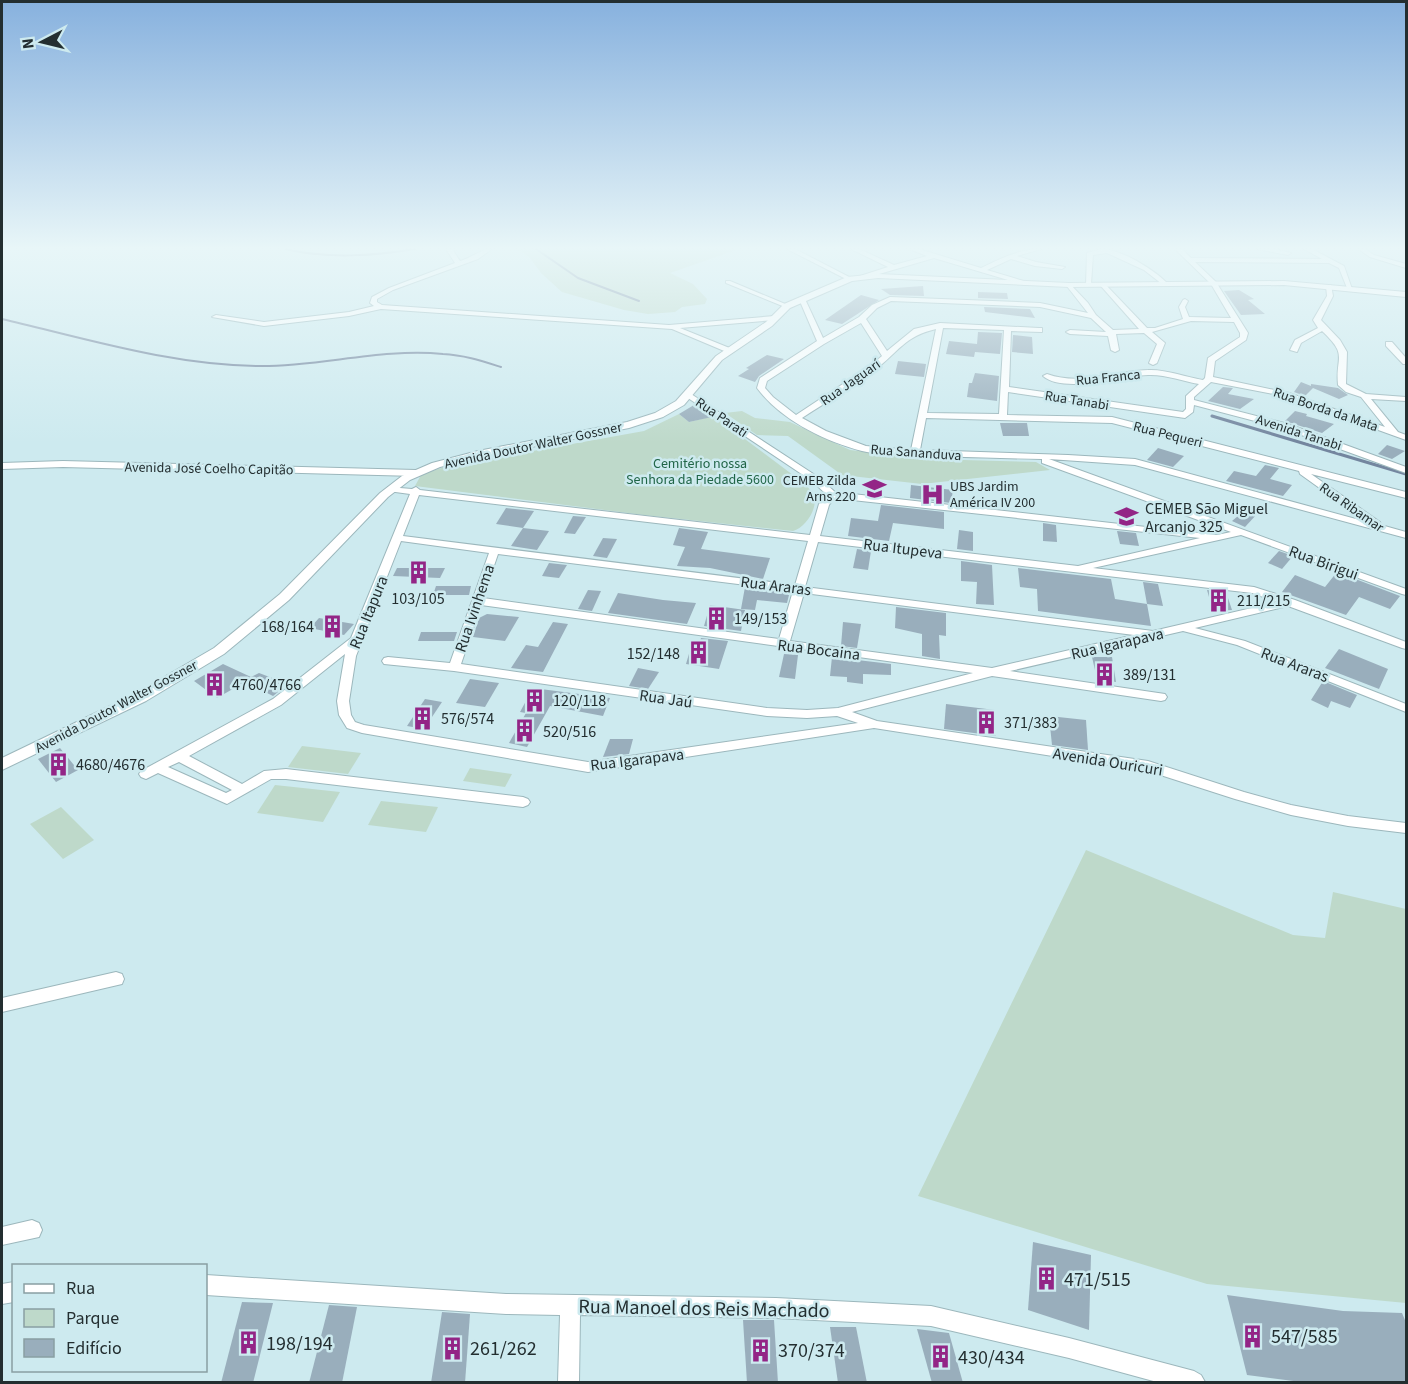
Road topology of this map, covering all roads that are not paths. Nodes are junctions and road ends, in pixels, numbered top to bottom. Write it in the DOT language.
graph roads {
  1 [pos="351,314"];
  2 [pos="476,314"];
  3 [pos="779,314"];
  4 [pos="808,314"];
  5 [pos="866,314"];
  6 [pos="1074,314"];
  7 [pos="1130,314"];
  8 [pos="1184,314"];
  9 [pos="1233,314"];
  10 [pos="1320,314"];
  11 [pos="1093,316"];
  12 [pos="216,317"];
  13 [pos="775,318"];
  14 [pos="862,319"];
  15 [pos="1186,320"];
  16 [pos="1237,320"];
  17 [pos="940,326"];
  18 [pos="669,327"];
  19 [pos="1008,328"];
  20 [pos="1323,328"];
  21 [pos="1039,330"];
  22 [pos="1146,331"];
  23 [pos="1070,332"];
  24 [pos="1111,333"];
  25 [pos="821,342"];
  26 [pos="1389,344"];
  27 [pos="1115,350"];
  28 [pos="1294,350"];
  29 [pos="729,351"];
  30 [pos="886,356"];
  31 [pos="1407,362"];
  32 [pos="1153,363"];
  33 [pos="1047,376"];
  34 [pos="1207,381"];
  35 [pos="1005,389"];
  36 [pos="688,394"];
  37 [pos="1364,396"];
  38 [pos="1407,399"];
  39 [pos="1190,401"];
  40 [pos="923,415"];
  41 [pos="797,418"];
  42 [pos="1003,418"];
  43 [pos="1396,434"];
  44 [pos="1407,438"];
  45 [pos="915,452"];
  46 [pos="1038,458"];
  47 [pos="2,466"];
  48 [pos="1297,468"];
  49 [pos="1407,470"];
  50 [pos="416,473"];
  51 [pos="391,489"];
  52 [pos="416,490"];
  53 [pos="832,495"];
  54 [pos="1407,495"];
  55 [pos="1384,529"];
  56 [pos="1241,532"];
  57 [pos="1407,535"];
  58 [pos="1214,537"];
  59 [pos="398,538"];
  60 [pos="813,538"];
  61 [pos="1407,546"];
  62 [pos="495,549"];
  63 [pos="1076,568"];
  64 [pos="801,588"];
  65 [pos="1407,592"];
  66 [pos="478,601"];
  67 [pos="1291,602"];
  68 [pos="1181,629"];
  69 [pos="1154,634"];
  70 [pos="355,640"];
  71 [pos="783,645"];
  72 [pos="1407,646"];
  73 [pos="388,661"];
  74 [pos="454,667"];
  75 [pos="995,672"];
  76 [pos="1161,697"];
  77 [pos="1407,708"];
  78 [pos="838,712"];
  79 [pos="876,725"];
  80 [pos="362,729"];
  81 [pos="180,756"];
  82 [pos="2,765"];
  83 [pos="243,790"];
  84 [pos="523,802"];
  85 [pos="1407,828"];
  86 [pos="116,979"];
  87 [pos="2,1005"];
  88 [pos="32,1230"];
  89 [pos="2,1236"];
  90 [pos="207,1285"];
  91 [pos="570,1305"];
  92 [pos="568,1383"];
  93 [pos="1194,1383"];
  1 -- 12 [label="street"];
  2 -- 18 [label="street"];
  3 -- 13 [label="main road, Avenida Doutor Walter Gossner"];
  4 -- 25 [label="street"];
  5 -- 14 [label="street, Rua Sananduva"];
  6 -- 11 [label="street, Rua Sananduva"];
  7 -- 22 [label="street"];
  8 -- 15 [label="street"];
  9 -- 16 [label="street"];
  10 -- 20 [label="street"];
  11 -- 24 [label="street"];
  13 -- 18 [label="street"];
  13 -- 29 [label="main road, Avenida Doutor Walter Gossner"];
  14 -- 25 [label="street, Rua Sananduva"];
  14 -- 30 [label="street"];
  15 -- 16 [label="street"];
  15 -- 22 [label="street"];
  16 -- 34 [label="street"];
  17 -- 19 [label="street, Rua Jaguarí"];
  17 -- 30 [label="street, Rua Jaguarí"];
  17 -- 40 [label="street"];
  18 -- 29 [label="street"];
  19 -- 21 [label="street, Rua Jaguarí"];
  19 -- 35 [label="street"];
  20 -- 28 [label="street"];
  20 -- 37 [label="street"];
  22 -- 24 [label="street"];
  22 -- 32 [label="street"];
  23 -- 24 [label="street"];
  24 -- 27 [label="street"];
  25 -- 41 [label="street, Rua Sananduva"];
  26 -- 31 [label="street"];
  29 -- 36 [label="main road, Avenida Doutor Walter Gossner"];
  30 -- 41 [label="street, Rua Jaguarí"];
  33 -- 34 [label="street, Rua Franca"];
  34 -- 39 [label="street"];
  34 -- 43 [label="street, Rua Borda da Mata"];
  35 -- 39 [label="street, Rua Tanabi"];
  35 -- 42 [label="street"];
  36 -- 50 [label="main road, Avenida Doutor Walter Gossner"];
  36 -- 53 [label="street, Rua Parati"];
  37 -- 38 [label="street"];
  37 -- 43 [label="street"];
  39 -- 49 [label="street, Avenida Tanabi"];
  40 -- 42 [label="street, Rua Pequeri"];
  40 -- 45 [label="street"];
  41 -- 45 [label="street, Rua Sananduva"];
  42 -- 48 [label="street, Rua Pequeri"];
  43 -- 44 [label="street, Rua Borda da Mata"];
  45 -- 46 [label="street, Rua Sananduva"];
  46 -- 55 [label="street, Rua Sananduva"];
  46 -- 56 [label="street, Rua Birigui"];
  47 -- 50 [label="street, Avenida José Coelho Capitão"];
  48 -- 54 [label="street, Rua Pequeri"];
  48 -- 55 [label="street, Rua Ribamar"];
  50 -- 51 [label="main road, Avenida Doutor Walter Gossner"];
  51 -- 52 [label="street, Rua Itupeva"];
  51 -- 82 [label="main road, Avenida Doutor Walter Gossner"];
  52 -- 59 [label="street, Rua Itapura"];
  52 -- 60 [label="street, Rua Itupeva"];
  53 -- 58 [label="street"];
  53 -- 60 [label="street"];
  55 -- 57 [label="street, Rua Sananduva"];
  55 -- 61 [label="street, Rua Ribamar"];
  56 -- 58 [label="street"];
  56 -- 65 [label="street, Rua Birigui"];
  58 -- 63 [label="street"];
  59 -- 62 [label="street, Rua Araras"];
  59 -- 70 [label="street, Rua Itapura"];
  60 -- 63 [label="street, Rua Itupeva"];
  60 -- 64 [label="street"];
  62 -- 64 [label="street, Rua Araras"];
  62 -- 66 [label="street, Rua Ivinhema"];
  63 -- 67 [label="street, Rua Itupeva"];
  64 -- 69 [label="street, Rua Araras"];
  64 -- 71 [label="street"];
  66 -- 71 [label="street, Rua Bocaina"];
  66 -- 74 [label="street, Rua Ivinhema"];
  67 -- 68 [label="street, Rua Igarapava"];
  67 -- 72 [label="street, Rua Itupeva"];
  68 -- 69 [label="street, Rua Igarapava"];
  68 -- 77 [label="street, Rua Araras"];
  69 -- 75 [label="street, Rua Igarapava"];
  70 -- 80 [label="street, Rua Itapura"];
  70 -- 81 [label="street"];
  71 -- 75 [label="street, Rua Bocaina"];
  73 -- 74 [label="street, Rua Jaú"];
  74 -- 78 [label="street, Rua Jaú"];
  75 -- 76 [label="street, Rua Bocaina"];
  75 -- 78 [label="street, Rua Igarapava"];
  78 -- 79 [label="street, Rua Jaú"];
  79 -- 80 [label="street, Rua Igarapava"];
  79 -- 85 [label="street, Avenida Ouricuri"];
  81 -- 83 [label="street"];
  81 -- 83 [label="street"];
  83 -- 84 [label="street"];
  86 -- 87 [label="street"];
  88 -- 89 [label="street"];
  90 -- 91 [label="street, Rua Manoel dos Reis Machado"];
  91 -- 92 [label="street"];
  91 -- 93 [label="street, Rua Manoel dos Reis Machado"];
}
